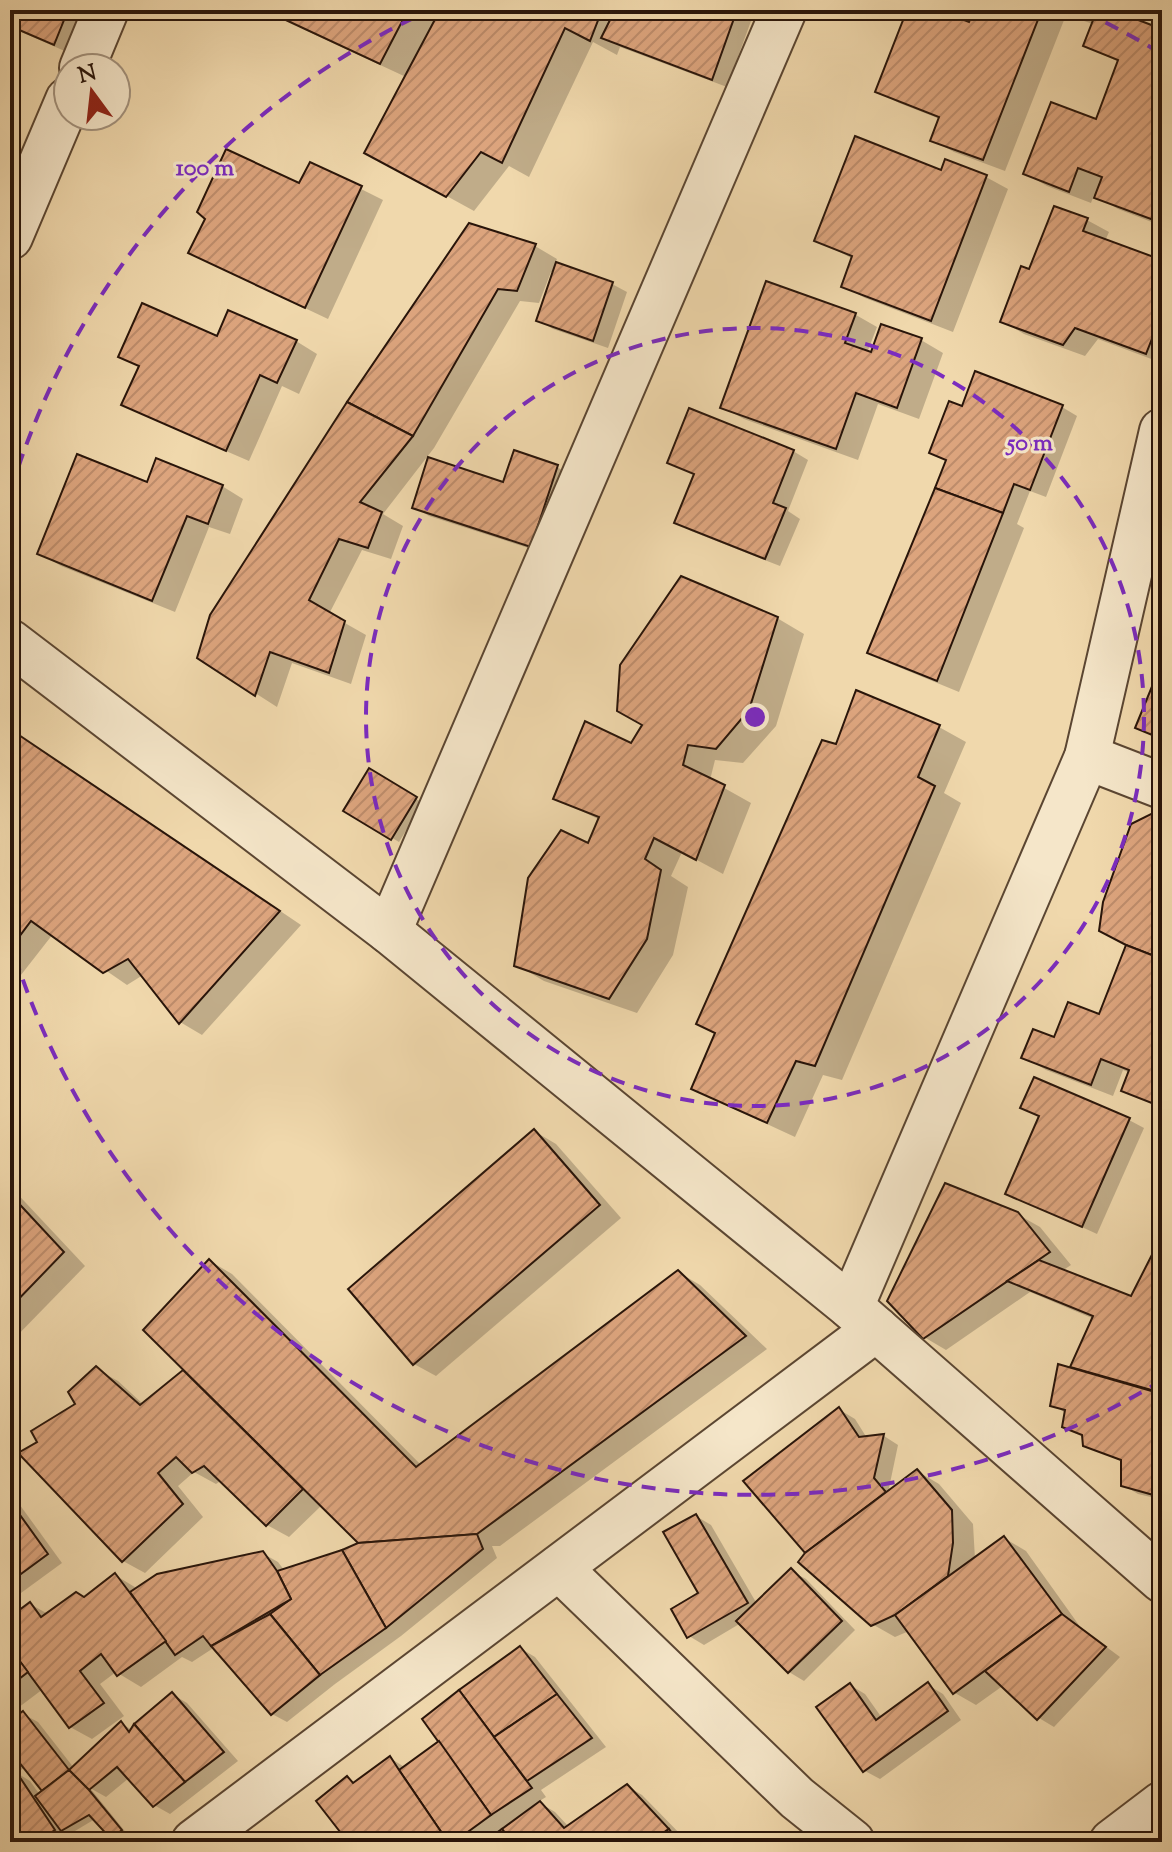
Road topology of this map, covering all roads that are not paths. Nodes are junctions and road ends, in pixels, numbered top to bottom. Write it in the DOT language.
graph roads {
  1 [pos="106,10"];
  2 [pos="784,10"];
  3 [pos="89,52"];
  4 [pos="54,132"];
  5 [pos="10,237"];
  6 [pos="1162,431"];
  7 [pos="10,642"];
  8 [pos="1087,757"];
  9 [pos="1162,786"];
  10 [pos="389,931"];
  11 [pos="864,1318"];
  12 [pos="559,1568"];
  13 [pos="1162,1580"];
  14 [pos="1162,1804"];
  15 [pos="194,1842"];
  16 [pos="852,1842"];
  17 [pos="1112,1842"];
  1 -- 3 [label="street"];
  2 -- 10 [label="street"];
  4 -- 5 [label="street"];
  6 -- 8 [label="street"];
  7 -- 10 [label="street"];
  8 -- 9 [label="street"];
  8 -- 11 [label="street"];
  10 -- 11 [label="street"];
  11 -- 12 [label="street"];
  11 -- 13 [label="street"];
  12 -- 15 [label="street"];
  12 -- 16 [label="street"];
  14 -- 17 [label="street"];
}
